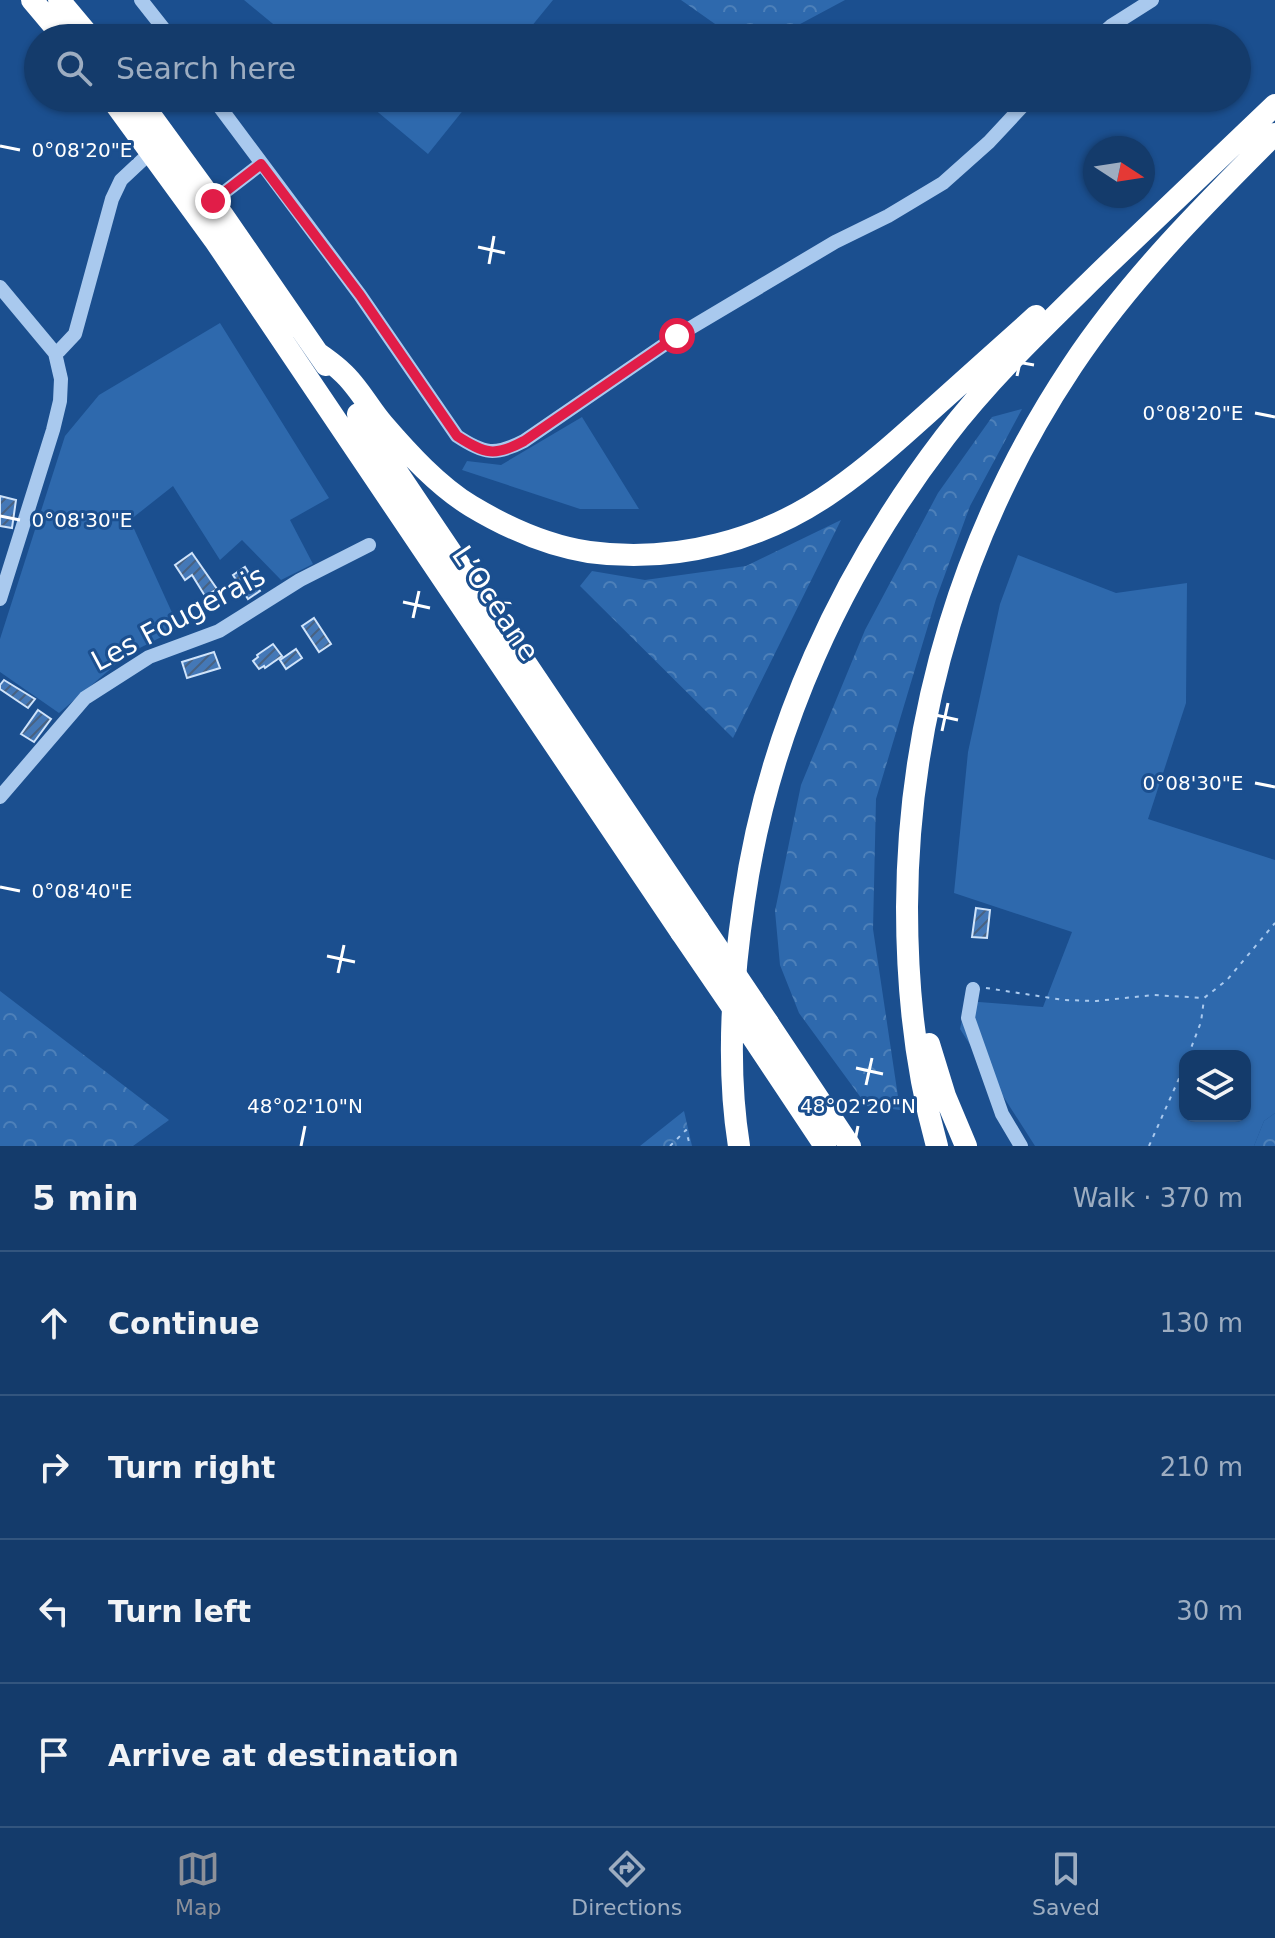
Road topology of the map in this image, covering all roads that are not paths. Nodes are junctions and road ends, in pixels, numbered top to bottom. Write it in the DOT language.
graph roads {
  1 [pos="32,0"];
  2 [pos="59,0"];
  3 [pos="141,0"];
  4 [pos="1152,0"];
  5 [pos="52,24"];
  6 [pos="79,24"];
  7 [pos="160,24"];
  8 [pos="1114,24"];
  9 [pos="1275,105"];
  10 [pos="122,112"];
  11 [pos="148,112"];
  12 [pos="223,112"];
  13 [pos="1017,112"];
  14 [pos="1275,134"];
  15 [pos="152,151"];
  16 [pos="261,164"];
  17 [pos="213,201"];
  18 [pos="0,287"];
  19 [pos="55,353"];
  20 [pos="318,353"];
  21 [pos="369,545"];
  22 [pos="0,599"];
  23 [pos="0,797"];
  24 [pos="907,897"];
  25 [pos="690,926"];
  26 [pos="973,989"];
  27 [pos="759,1029"];
  28 [pos="823,1144"];
  29 [pos="739,1146"];
  30 [pos="850,1146"];
  31 [pos="937,1146"];
  32 [pos="966,1146"];
  33 [pos="1021,1146"];
  1 -- 5 [label="highway"];
  2 -- 6 [label="highway"];
  3 -- 7 [label="street"];
  4 -- 8 [label="street"];
  9 -- 20 [label="highway"];
  9 -- 29 [label="highway"];
  10 -- 15 [label="highway, L’Océane"];
  11 -- 17 [label="highway, L’Océane"];
  12 -- 16 [label="street"];
  13 -- 16 [label="street"];
  14 -- 24 [label="highway"];
  15 -- 19 [label="street"];
  15 -- 25 [label="highway, L’Océane"];
  16 -- 17 [label="street"];
  17 -- 20 [label="highway, L’Océane"];
  18 -- 19 [label="street"];
  19 -- 22 [label="street"];
  20 -- 25 [label="highway, L’Océane"];
  21 -- 23 [label="street, Les Fougerais"];
  24 -- 31 [label="highway"];
  24 -- 32 [label="highway"];
  25 -- 27 [label="highway, L’Océane, bridge"];
  26 -- 33 [label="street"];
  27 -- 28 [label="highway, L’Océane"];
  27 -- 30 [label="highway, L’Océane"];
}
